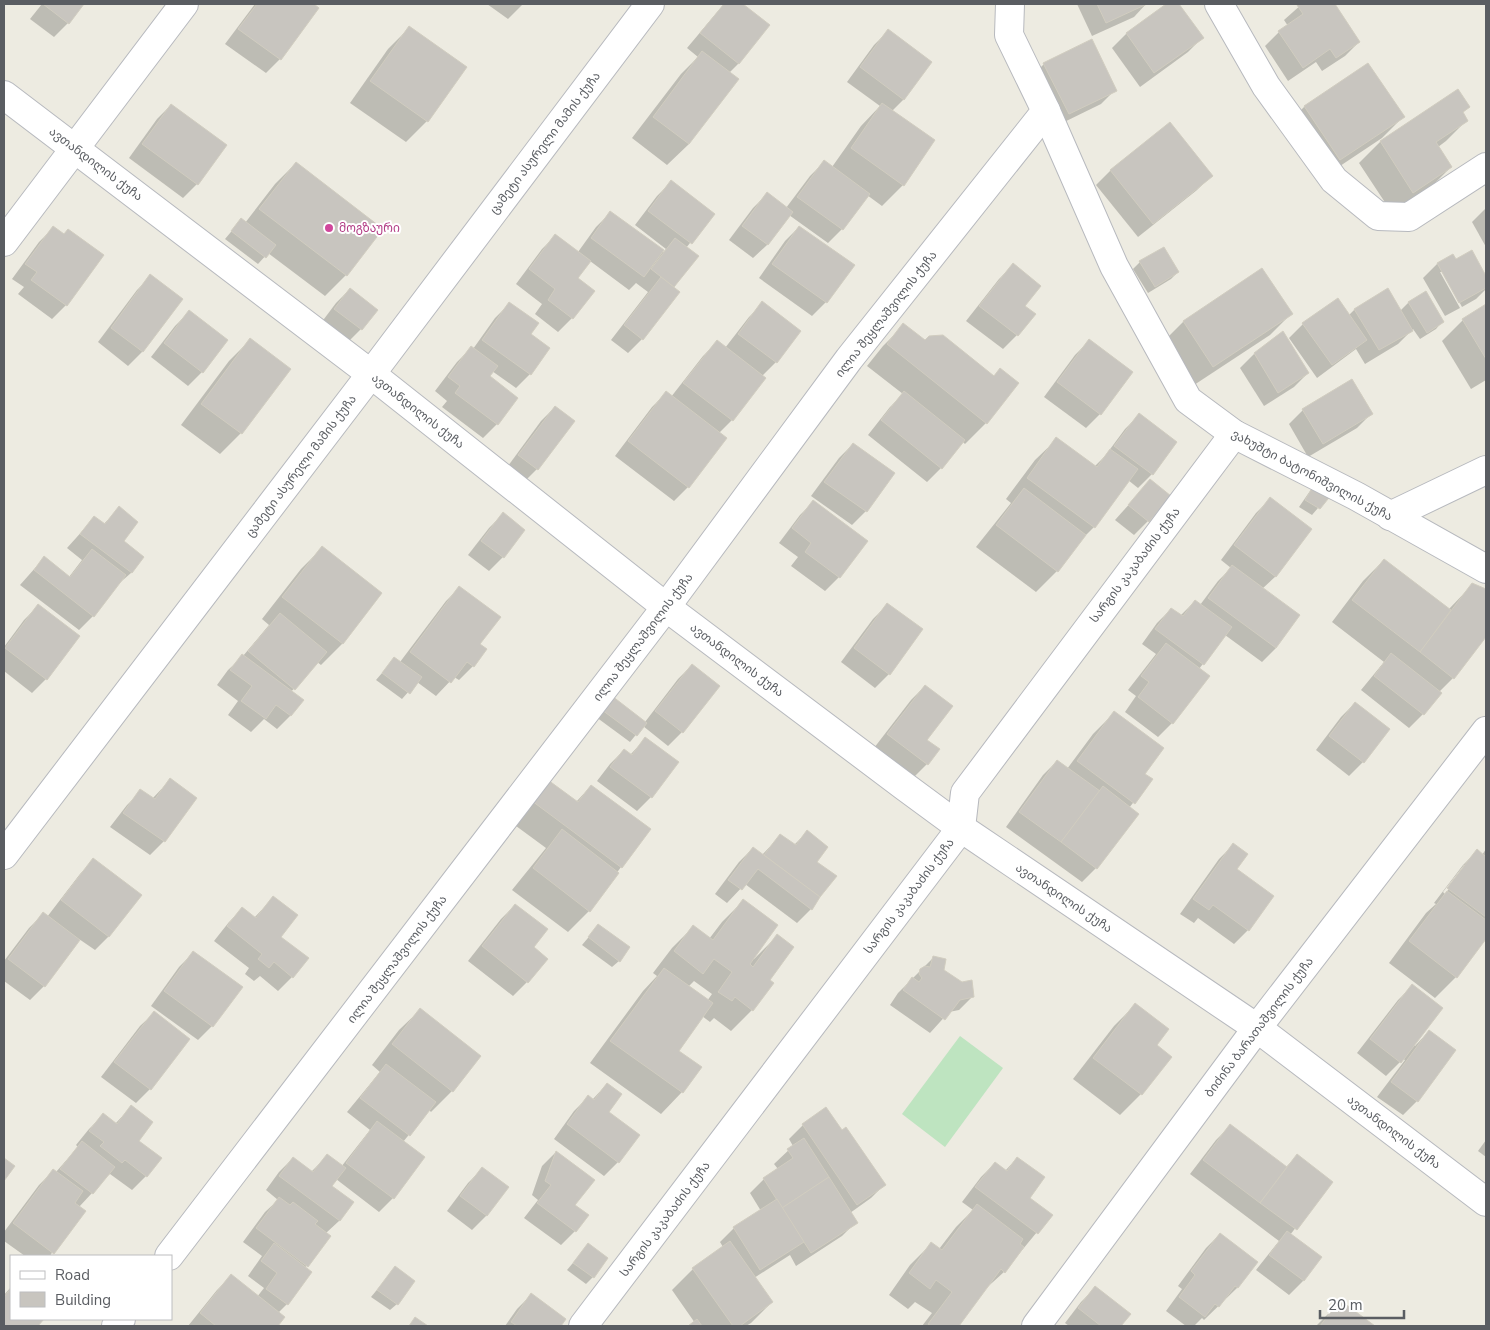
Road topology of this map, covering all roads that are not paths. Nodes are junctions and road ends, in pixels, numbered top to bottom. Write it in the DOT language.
graph roads {
  1 [pos="184,4"];
  2 [pos="650,4"];
  3 [pos="1010,4"];
  4 [pos="1230,8"];
  5 [pos="4,95"];
  6 [pos="1046,111"];
  7 [pos="76,148"];
  8 [pos="1486,167"];
  9 [pos="4,242"];
  10 [pos="372,374"];
  11 [pos="1234,434"];
  12 [pos="1486,470"];
  13 [pos="1390,516"];
  14 [pos="1486,569"];
  15 [pos="666,607"];
  16 [pos="1486,731"];
  17 [pos="961,828"];
  18 [pos="4,855"];
  19 [pos="1257,1028"];
  20 [pos="1486,1202"];
  21 [pos="170,1255"];
  22 [pos="583,1326"];
  23 [pos="1036,1326"];
  1 -- 7 [label="street"];
  2 -- 10 [label="street, ცამეტი ასურელი მამის ქუჩა"];
  3 -- 6 [label="street"];
  4 -- 8 [label="street"];
  5 -- 7 [label="street, ავთანდილის ქუჩა"];
  6 -- 11 [label="street, ვახუშტი ბატონიშვილის ქუჩა"];
  6 -- 15 [label="street, ილია შეყლაშვილის ქუჩა"];
  7 -- 9 [label="street"];
  7 -- 10 [label="street, ავთანდილის ქუჩა"];
  10 -- 15 [label="street, ავთანდილის ქუჩა"];
  10 -- 18 [label="street, ცამეტი ასურელი მამის ქუჩა"];
  11 -- 13 [label="street, ვახუშტი ბატონიშვილის ქუჩა"];
  11 -- 17 [label="street, სარგის კაკაბაძის ქუჩა"];
  12 -- 13 [label="street"];
  13 -- 14 [label="street, ვახუშტი ბატონიშვილის ქუჩა"];
  15 -- 17 [label="street, ავთანდილის ქუჩა"];
  15 -- 21 [label="street, ილია შეყლაშვილის ქუჩა"];
  16 -- 19 [label="street, ბიძინა ბარათაშვილის ქუჩა"];
  17 -- 19 [label="street, ავთანდილის ქუჩა"];
  17 -- 22 [label="street, სარგის კაკაბაძის ქუჩა"];
  19 -- 20 [label="street, ავთანდილის ქუჩა"];
  19 -- 23 [label="street, ბიძინა ბარათაშვილის ქუჩა"];
}
